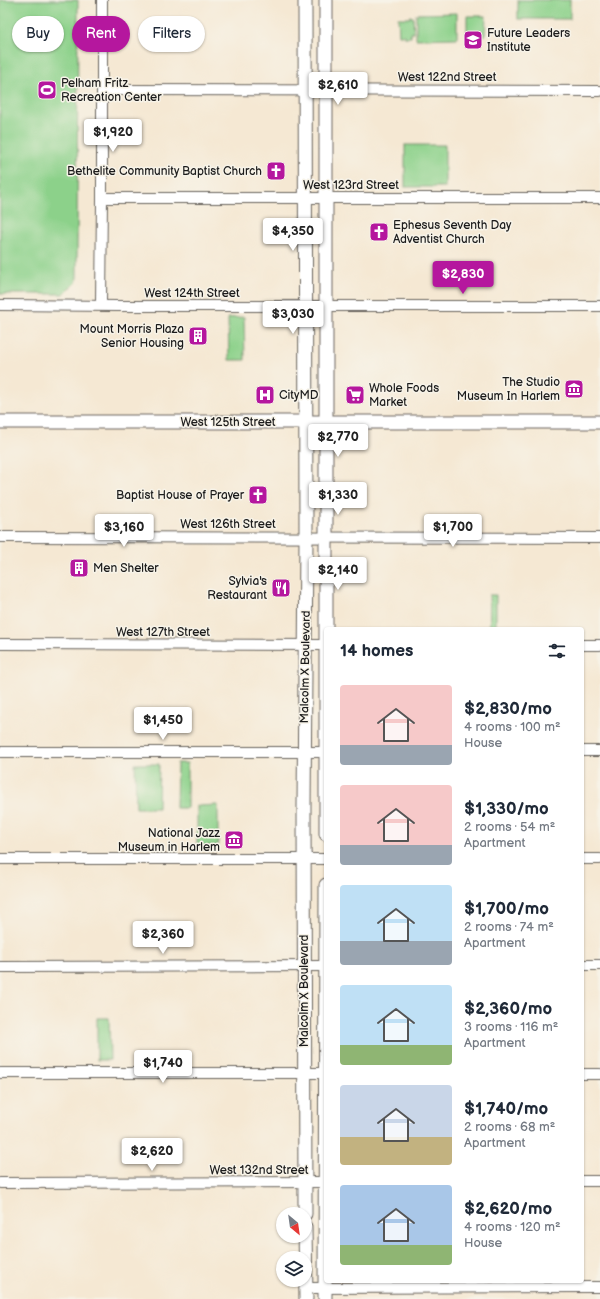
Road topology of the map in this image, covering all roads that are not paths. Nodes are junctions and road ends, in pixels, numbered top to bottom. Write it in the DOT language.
graph roads {
  1 [pos="102,0"];
  2 [pos="306,0"];
  3 [pos="326,0"];
  4 [pos="102,90"];
  5 [pos="305,90"];
  6 [pos="326,90"];
  7 [pos="600,91"];
  8 [pos="102,198"];
  9 [pos="306,198"];
  10 [pos="326,198"];
  11 [pos="600,198"];
  12 [pos="0,305"];
  13 [pos="101,305"];
  14 [pos="305,306"];
  15 [pos="325,306"];
  16 [pos="600,306"];
  17 [pos="0,422"];
  18 [pos="306,422"];
  19 [pos="326,422"];
  20 [pos="600,422"];
  21 [pos="0,537"];
  22 [pos="326,537"];
  23 [pos="306,538"];
  24 [pos="600,538"];
  25 [pos="326,627"];
  26 [pos="0,644"];
  27 [pos="584,644"];
  28 [pos="600,644"];
  29 [pos="305,645"];
  30 [pos="324,645"];
  31 [pos="584,751"];
  32 [pos="600,751"];
  33 [pos="0,752"];
  34 [pos="304,752"];
  35 [pos="324,752"];
  36 [pos="304,859"];
  37 [pos="324,859"];
  38 [pos="584,859"];
  39 [pos="600,859"];
  40 [pos="0,860"];
  41 [pos="584,965"];
  42 [pos="600,965"];
  43 [pos="304,966"];
  44 [pos="324,966"];
  45 [pos="0,967"];
  46 [pos="0,1073"];
  47 [pos="304,1073"];
  48 [pos="324,1073"];
  49 [pos="584,1074"];
  50 [pos="600,1074"];
  51 [pos="584,1181"];
  52 [pos="600,1181"];
  53 [pos="304,1182"];
  54 [pos="324,1182"];
  55 [pos="0,1183"];
  56 [pos="305,1207"];
  57 [pos="305,1243"];
  58 [pos="600,1287"];
  59 [pos="306,1293"];
  60 [pos="325,1293"];
  1 -- 4 [label="street"];
  2 -- 5 [label="main road, Malcolm X Boulevard"];
  3 -- 6 [label="main road, Malcolm X Boulevard"];
  4 -- 5 [label="street, West 122nd Street"];
  4 -- 8 [label="street"];
  5 -- 6 [label="street, West 122nd Street"];
  5 -- 9 [label="main road, Malcolm X Boulevard"];
  6 -- 7 [label="street, West 122nd Street"];
  6 -- 10 [label="main road, Malcolm X Boulevard"];
  8 -- 9 [label="street, West 123rd Street"];
  8 -- 13 [label="street"];
  9 -- 10 [label="street, West 123rd Street"];
  9 -- 14 [label="main road, Malcolm X Boulevard"];
  10 -- 11 [label="street, West 123rd Street"];
  10 -- 15 [label="main road, Malcolm X Boulevard"];
  12 -- 13 [label="street, West 124th Street"];
  13 -- 14 [label="street, West 124th Street"];
  14 -- 15 [label="street, West 124th Street"];
  14 -- 18 [label="main road, Malcolm X Boulevard"];
  15 -- 16 [label="street, West 124th Street"];
  15 -- 19 [label="main road, Malcolm X Boulevard"];
  17 -- 18 [label="main road, West 125th Street"];
  18 -- 19 [label="main road, West 125th Street"];
  18 -- 23 [label="main road, Malcolm X Boulevard"];
  19 -- 20 [label="main road, West 125th Street"];
  19 -- 22 [label="main road, Malcolm X Boulevard"];
  21 -- 23 [label="street, West 126th Street"];
  22 -- 23 [label="street, West 126th Street"];
  22 -- 24 [label="street, West 126th Street"];
  22 -- 25 [label="main road, Malcolm X Boulevard"];
  23 -- 29 [label="main road, Malcolm X Boulevard"];
  26 -- 29 [label="street, West 127th Street"];
  27 -- 28 [label="street"];
  29 -- 30 [label="street, West 127th Street"];
  29 -- 34 [label="main road, Malcolm X Boulevard"];
  31 -- 32 [label="street"];
  33 -- 34 [label="street"];
  34 -- 35 [label="street"];
  34 -- 36 [label="main road, Malcolm X Boulevard"];
  36 -- 37 [label="street"];
  36 -- 40 [label="street"];
  36 -- 43 [label="main road, Malcolm X Boulevard"];
  38 -- 39 [label="street"];
  41 -- 42 [label="street"];
  43 -- 44 [label="street"];
  43 -- 45 [label="street"];
  43 -- 47 [label="main road, Malcolm X Boulevard"];
  46 -- 47 [label="street"];
  47 -- 48 [label="street"];
  47 -- 53 [label="main road, Malcolm X Boulevard"];
  49 -- 50 [label="street"];
  51 -- 52 [label="street"];
  53 -- 54 [label="street, West 132nd Street"];
  53 -- 55 [label="street, West 132nd Street"];
  53 -- 56 [label="main road, Malcolm X Boulevard"];
  57 -- 59 [label="main road"];
  58 -- 60 [label="street"];
  59 -- 60 [label="street"];
}
